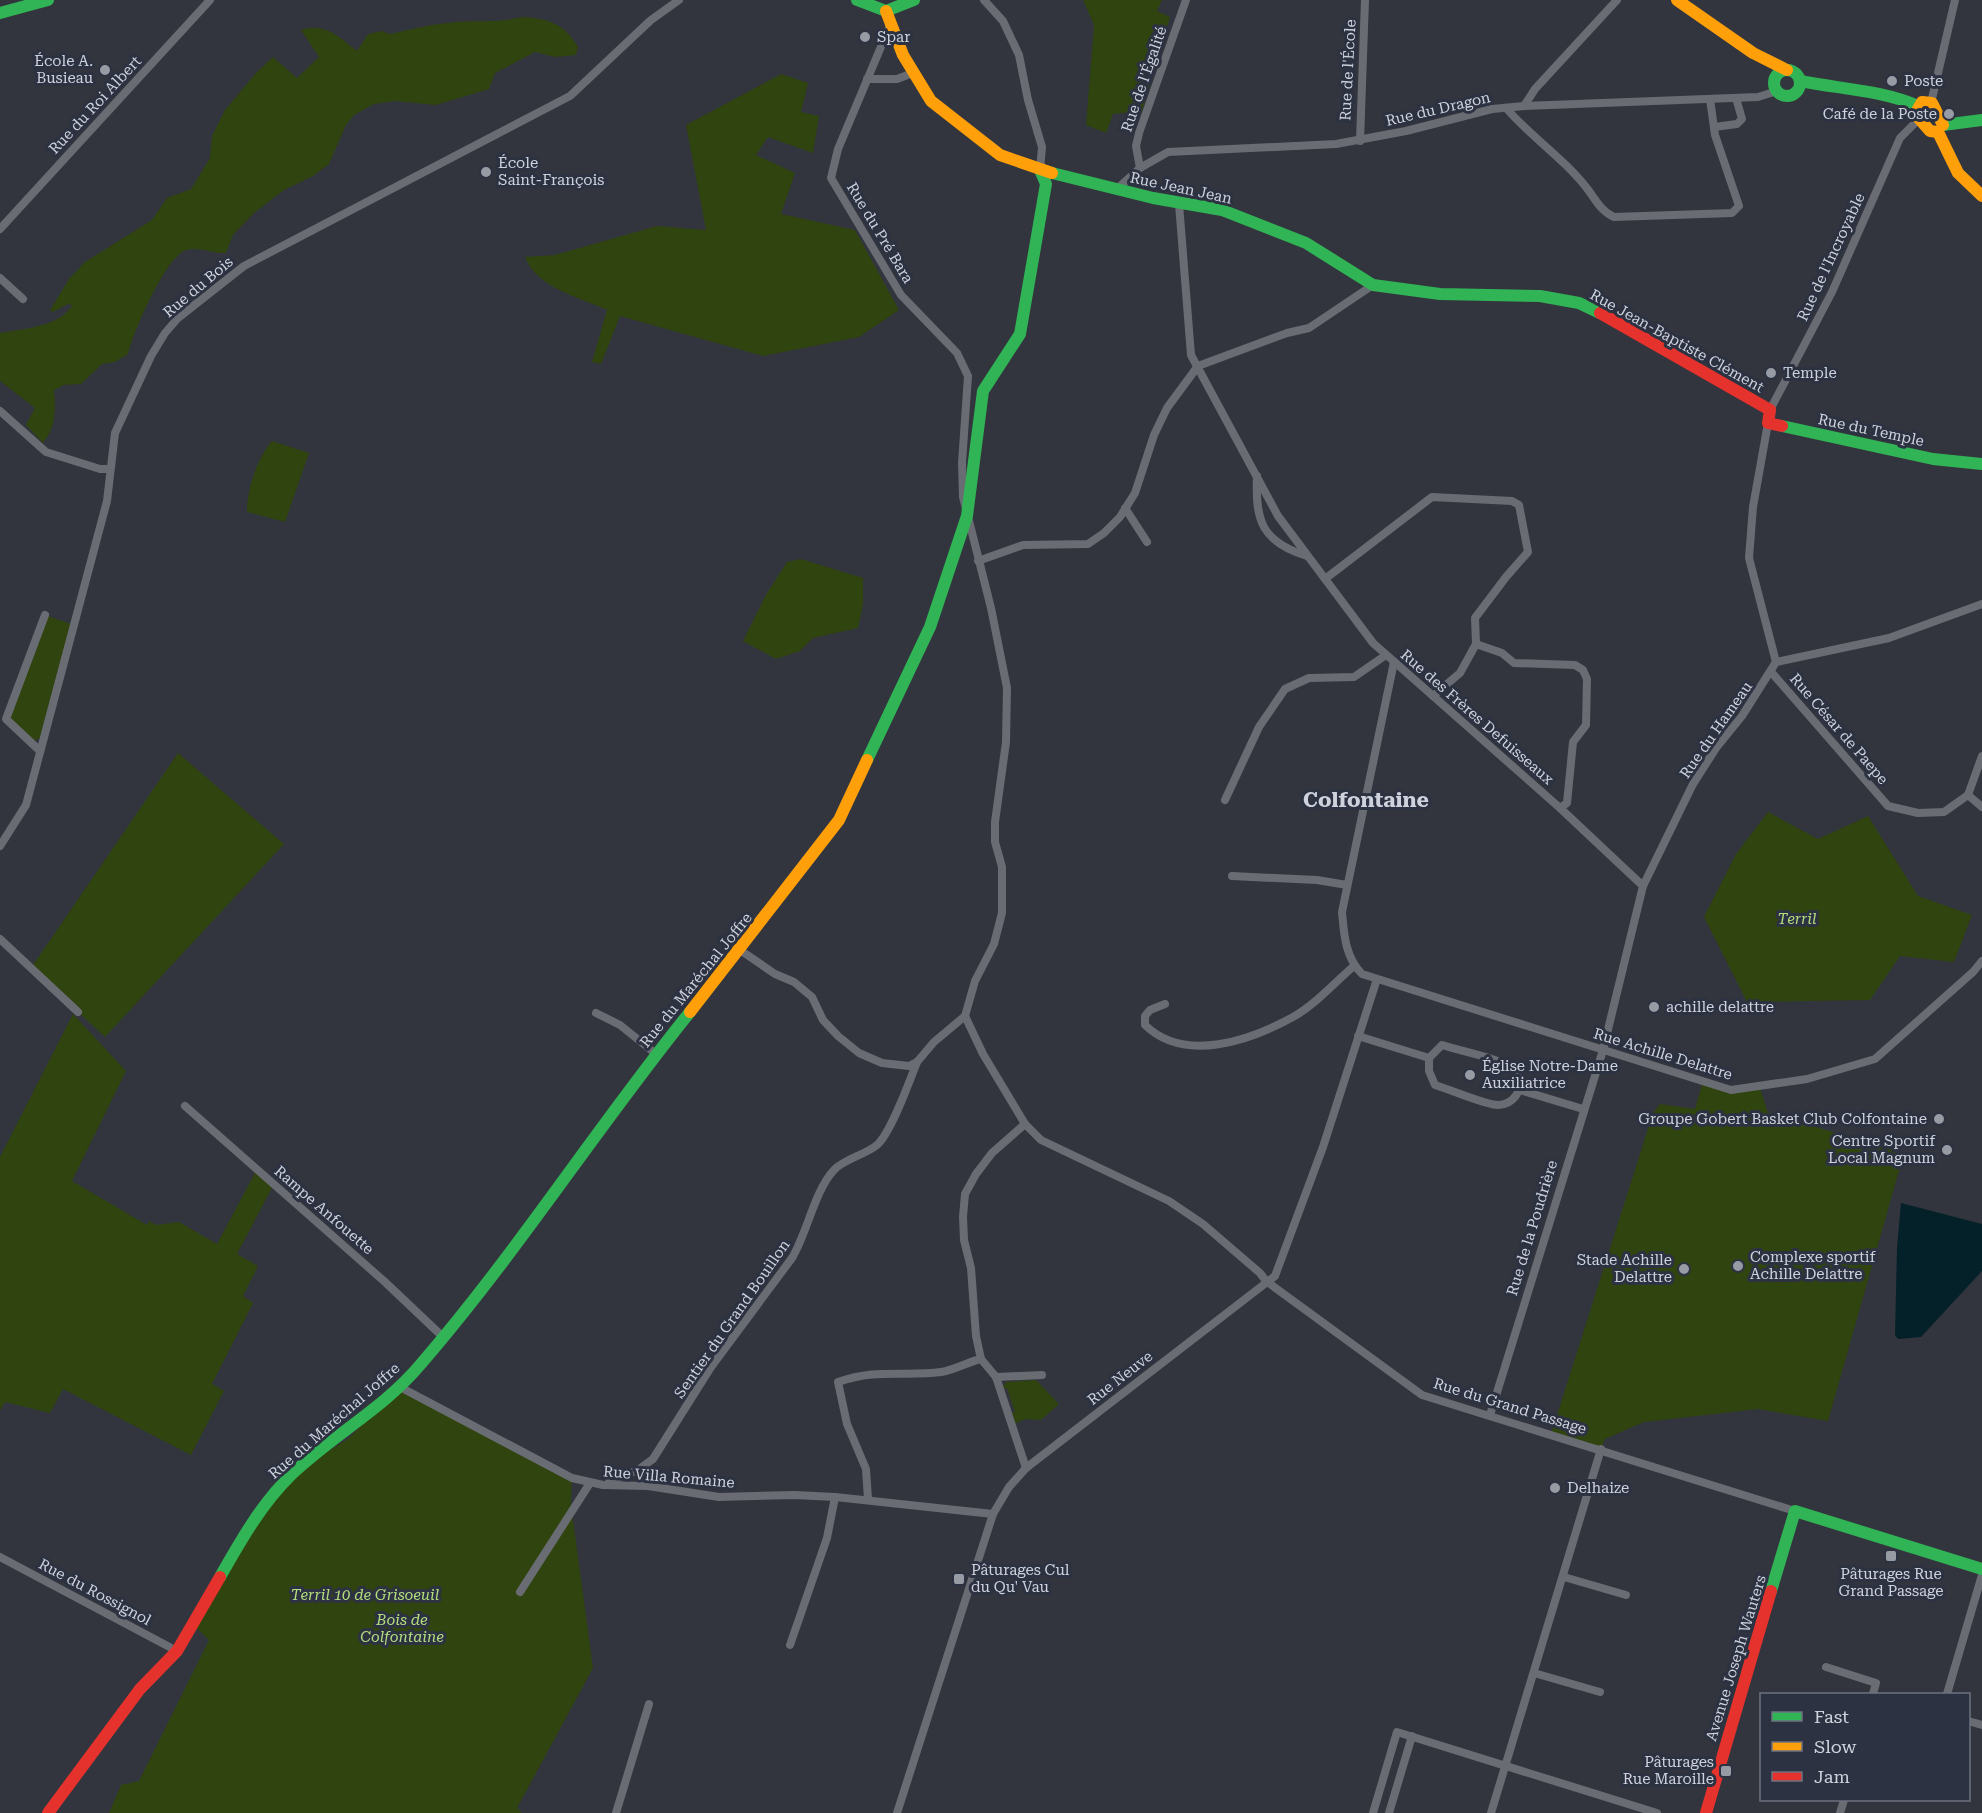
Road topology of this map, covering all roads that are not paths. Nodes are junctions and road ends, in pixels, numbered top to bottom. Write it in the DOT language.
graph roads {
  1 [pos="48,0"];
  2 [pos="210,0"];
  3 [pos="679,0"];
  4 [pos="857,0"];
  5 [pos="914,0"];
  6 [pos="984,0"];
  7 [pos="1186,0"];
  8 [pos="1365,0"];
  9 [pos="1617,0"];
  10 [pos="1677,0"];
  11 [pos="1955,0"];
  12 [pos="0,13"];
  13 [pos="888,16"];
  14 [pos="913,73"];
  15 [pos="1782,73"];
  16 [pos="867,78"];
  17 [pos="1800,81"];
  18 [pos="1777,91"];
  19 [pos="1736,98"];
  20 [pos="1710,99"];
  21 [pos="1931,103"];
  22 [pos="1524,106"];
  23 [pos="1918,106"];
  24 [pos="1506,108"];
  25 [pos="1919,119"];
  26 [pos="1982,120"];
  27 [pos="1714,127"];
  28 [pos="1941,128"];
  29 [pos="1360,141"];
  30 [pos="1140,168"];
  31 [pos="1040,170"];
  32 [pos="1117,189"];
  33 [pos="1982,196"];
  34 [pos="1179,204"];
  35 [pos="0,229"];
  36 [pos="0,278"];
  37 [pos="1373,285"];
  38 [pos="23,299"];
  39 [pos="1198,366"];
  40 [pos="1770,410"];
  41 [pos="0,411"];
  42 [pos="1768,423"];
  43 [pos="1982,464"];
  44 [pos="109,469"];
  45 [pos="1257,476"];
  46 [pos="1125,508"];
  47 [pos="967,516"];
  48 [pos="1147,542"];
  49 [pos="1308,556"];
  50 [pos="978,561"];
  51 [pos="1325,579"];
  52 [pos="1982,604"];
  53 [pos="45,615"];
  54 [pos="1476,644"];
  55 [pos="1386,655"];
  56 [pos="1394,662"];
  57 [pos="1776,662"];
  58 [pos="1772,673"];
  59 [pos="1433,696"];
  60 [pos="40,751"];
  61 [pos="1982,756"];
  62 [pos="1968,795"];
  63 [pos="1225,800"];
  64 [pos="1982,807"];
  65 [pos="1560,808"];
  66 [pos="0,846"];
  67 [pos="1232,876"];
  68 [pos="1347,885"];
  69 [pos="1643,886"];
  70 [pos="0,939"];
  71 [pos="741,950"];
  72 [pos="1982,961"];
  73 [pos="1354,966"];
  74 [pos="1377,979"];
  75 [pos="1165,1005"];
  76 [pos="78,1012"];
  77 [pos="596,1013"];
  78 [pos="965,1016"];
  79 [pos="1358,1036"];
  80 [pos="1603,1050"];
  81 [pos="656,1054"];
  82 [pos="1429,1058"];
  83 [pos="917,1062"];
  84 [pos="1520,1090"];
  85 [pos="185,1106"];
  86 [pos="1583,1109"];
  87 [pos="1025,1124"];
  88 [pos="1266,1281"];
  89 [pos="443,1337"];
  90 [pos="981,1359"];
  91 [pos="1042,1375"];
  92 [pos="996,1377"];
  93 [pos="400,1387"];
  94 [pos="1490,1415"];
  95 [pos="1601,1449"];
  96 [pos="1026,1468"];
  97 [pos="590,1483"];
  98 [pos="603,1485"];
  99 [pos="835,1497"];
  100 [pos="868,1499"];
  101 [pos="1795,1511"];
  102 [pos="993,1514"];
  103 [pos="0,1557"];
  104 [pos="1982,1569"];
  105 [pos="1982,1575"];
  106 [pos="1564,1577"];
  107 [pos="520,1592"];
  108 [pos="1626,1595"];
  109 [pos="790,1645"];
  110 [pos="177,1651"];
  111 [pos="1826,1667"];
  112 [pos="1534,1673"];
  113 [pos="1600,1692"];
  114 [pos="1874,1693"];
  115 [pos="1948,1693"];
  116 [pos="649,1704"];
  117 [pos="1412,1736"];
  118 [pos="1506,1766"];
  119 [pos="48,1813"];
  120 [pos="616,1813"];
  121 [pos="897,1813"];
  122 [pos="1373,1813"];
  123 [pos="1389,1813"];
  124 [pos="1491,1813"];
  125 [pos="1657,1813"];
  126 [pos="1706,1813"];
  1 -- 12 [label="street"];
  2 -- 35 [label="street, Rue du Roi Albert"];
  3 -- 44 [label="street, Rue du Bois"];
  4 -- 13 [label="street"];
  5 -- 13 [label="street"];
  6 -- 31 [label="street, Rue du Maréchal Joffre"];
  7 -- 30 [label="street, Rue de l'Égalité"];
  8 -- 29 [label="street, Rue de l'École"];
  9 -- 22 [label="street"];
  10 -- 15 [label="street"];
  11 -- 21 [label="street"];
  13 -- 14 [label="street, Rue Jean Jean"];
  13 -- 16 [label="street, Rue du Pré Bara"];
  14 -- 16 [label="street"];
  14 -- 31 [label="street, Rue Jean Jean"];
  15 -- 17 [label="street"];
  15 -- 18 [label="street"];
  16 -- 47 [label="street, Rue du Pré Bara"];
  17 -- 18 [label="street"];
  17 -- 23 [label="street"];
  18 -- 19 [label="street, Rue du Dragon"];
  19 -- 20 [label="street, Rue du Dragon"];
  19 -- 27 [label="street"];
  20 -- 22 [label="street, Rue du Dragon"];
  20 -- 27 [label="street"];
  21 -- 23 [label="street"];
  21 -- 28 [label="street"];
  22 -- 24 [label="street, Rue du Dragon"];
  23 -- 25 [label="street"];
  24 -- 27 [label="street"];
  24 -- 29 [label="street, Rue du Dragon"];
  25 -- 28 [label="street"];
  25 -- 40 [label="street, Rue de l'Incroyable"];
  26 -- 28 [label="street"];
  28 -- 33 [label="street"];
  29 -- 30 [label="street, Rue du Dragon"];
  30 -- 32 [label="street, Rue du Dragon"];
  31 -- 32 [label="street, Rue Jean Jean"];
  31 -- 47 [label="street, Rue du Maréchal Joffre"];
  32 -- 34 [label="street, Rue Jean Jean"];
  34 -- 37 [label="street, Rue Jean Jean"];
  34 -- 39 [label="street, Rue des Frères Defuisseaux"];
  36 -- 38 [label="street"];
  37 -- 39 [label="street"];
  37 -- 40 [label="street, Rue Jean-Baptiste Clément"];
  39 -- 45 [label="street, Rue des Frères Defuisseaux"];
  39 -- 46 [label="street"];
  40 -- 42 [label="street"];
  41 -- 44 [label="street"];
  42 -- 43 [label="street, Rue du Temple"];
  42 -- 57 [label="street"];
  44 -- 60 [label="street, Rue du Bois"];
  45 -- 49 [label="street, Rue des Frères Defuisseaux"];
  45 -- 49 [label="street, Rue des Frères Defuisseaux"];
  46 -- 48 [label="street"];
  46 -- 50 [label="street"];
  47 -- 50 [label="street, Rue du Pré Bara"];
  47 -- 71 [label="street, Rue du Maréchal Joffre"];
  49 -- 51 [label="street, Rue des Frères Defuisseaux"];
  50 -- 78 [label="street, Rue du Pré Bara"];
  51 -- 54 [label="street"];
  51 -- 55 [label="street, Rue des Frères Defuisseaux"];
  52 -- 57 [label="street"];
  53 -- 60 [label="street"];
  54 -- 59 [label="street"];
  54 -- 65 [label="street"];
  55 -- 56 [label="street, Rue des Frères Defuisseaux"];
  55 -- 63 [label="street"];
  56 -- 59 [label="street, Rue des Frères Defuisseaux"];
  56 -- 68 [label="street"];
  57 -- 58 [label="street, Rue du Hameau"];
  58 -- 62 [label="street, Rue César de Paepe"];
  58 -- 69 [label="street, Rue du Hameau"];
  59 -- 65 [label="street, Rue des Frères Defuisseaux"];
  60 -- 66 [label="street, Rue du Bois"];
  61 -- 62 [label="street"];
  62 -- 64 [label="street"];
  65 -- 69 [label="street, Rue des Frères Defuisseaux"];
  67 -- 68 [label="street"];
  68 -- 73 [label="street"];
  69 -- 80 [label="street, Rue du Hameau"];
  70 -- 76 [label="street"];
  71 -- 81 [label="street, Rue du Maréchal Joffre"];
  71 -- 83 [label="street"];
  72 -- 80 [label="street, Rue Achille Delattre"];
  73 -- 74 [label="street, Rue Achille Delattre"];
  73 -- 75 [label="street"];
  74 -- 79 [label="street, Rue Neuve"];
  74 -- 80 [label="street, Rue Achille Delattre"];
  77 -- 81 [label="street"];
  78 -- 83 [label="street"];
  78 -- 87 [label="street, Rue du Grand Passage"];
  79 -- 82 [label="street"];
  79 -- 88 [label="street, Rue Neuve"];
  80 -- 86 [label="street, Rue de la Poudrière"];
  81 -- 89 [label="street, Rue du Maréchal Joffre"];
  82 -- 84 [label="street"];
  82 -- 84 [label="street"];
  83 -- 98 [label="street, Sentier du Grand Bouillon"];
  84 -- 86 [label="street"];
  85 -- 89 [label="street, Rampe Anfouette"];
  86 -- 94 [label="street, Rue de la Poudrière"];
  87 -- 88 [label="street, Rue du Grand Passage"];
  87 -- 90 [label="street"];
  88 -- 94 [label="street, Rue du Grand Passage"];
  88 -- 96 [label="street, Rue Neuve"];
  89 -- 93 [label="street, Rue du Maréchal Joffre"];
  90 -- 92 [label="street"];
  90 -- 100 [label="street"];
  91 -- 92 [label="street"];
  92 -- 96 [label="street"];
  93 -- 97 [label="street, Rue Villa Romaine"];
  93 -- 110 [label="street, Rue du Maréchal Joffre"];
  94 -- 95 [label="street, Rue du Grand Passage"];
  95 -- 101 [label="street, Rue du Grand Passage"];
  95 -- 106 [label="street"];
  96 -- 102 [label="street, Rue Neuve"];
  97 -- 98 [label="street, Rue Villa Romaine"];
  97 -- 107 [label="street"];
  98 -- 99 [label="street, Rue Villa Romaine"];
  99 -- 100 [label="street, Rue Villa Romaine"];
  99 -- 109 [label="street"];
  100 -- 102 [label="street, Rue Villa Romaine"];
  101 -- 104 [label="street, Rue du Grand Passage"];
  101 -- 126 [label="street, Avenue Joseph Wauters"];
  102 -- 121 [label="street, Rue Neuve"];
  103 -- 110 [label="street, Rue du Rossignol"];
  105 -- 115 [label="street"];
  106 -- 108 [label="street"];
  106 -- 112 [label="street"];
  110 -- 119 [label="street, Rue du Maréchal Joffre"];
  111 -- 114 [label="street"];
  112 -- 113 [label="street"];
  112 -- 118 [label="street"];
  116 -- 120 [label="street"];
  117 -- 118 [label="street"];
  117 -- 122 [label="street"];
  117 -- 123 [label="street"];
  118 -- 124 [label="street"];
  118 -- 125 [label="street"];
}
